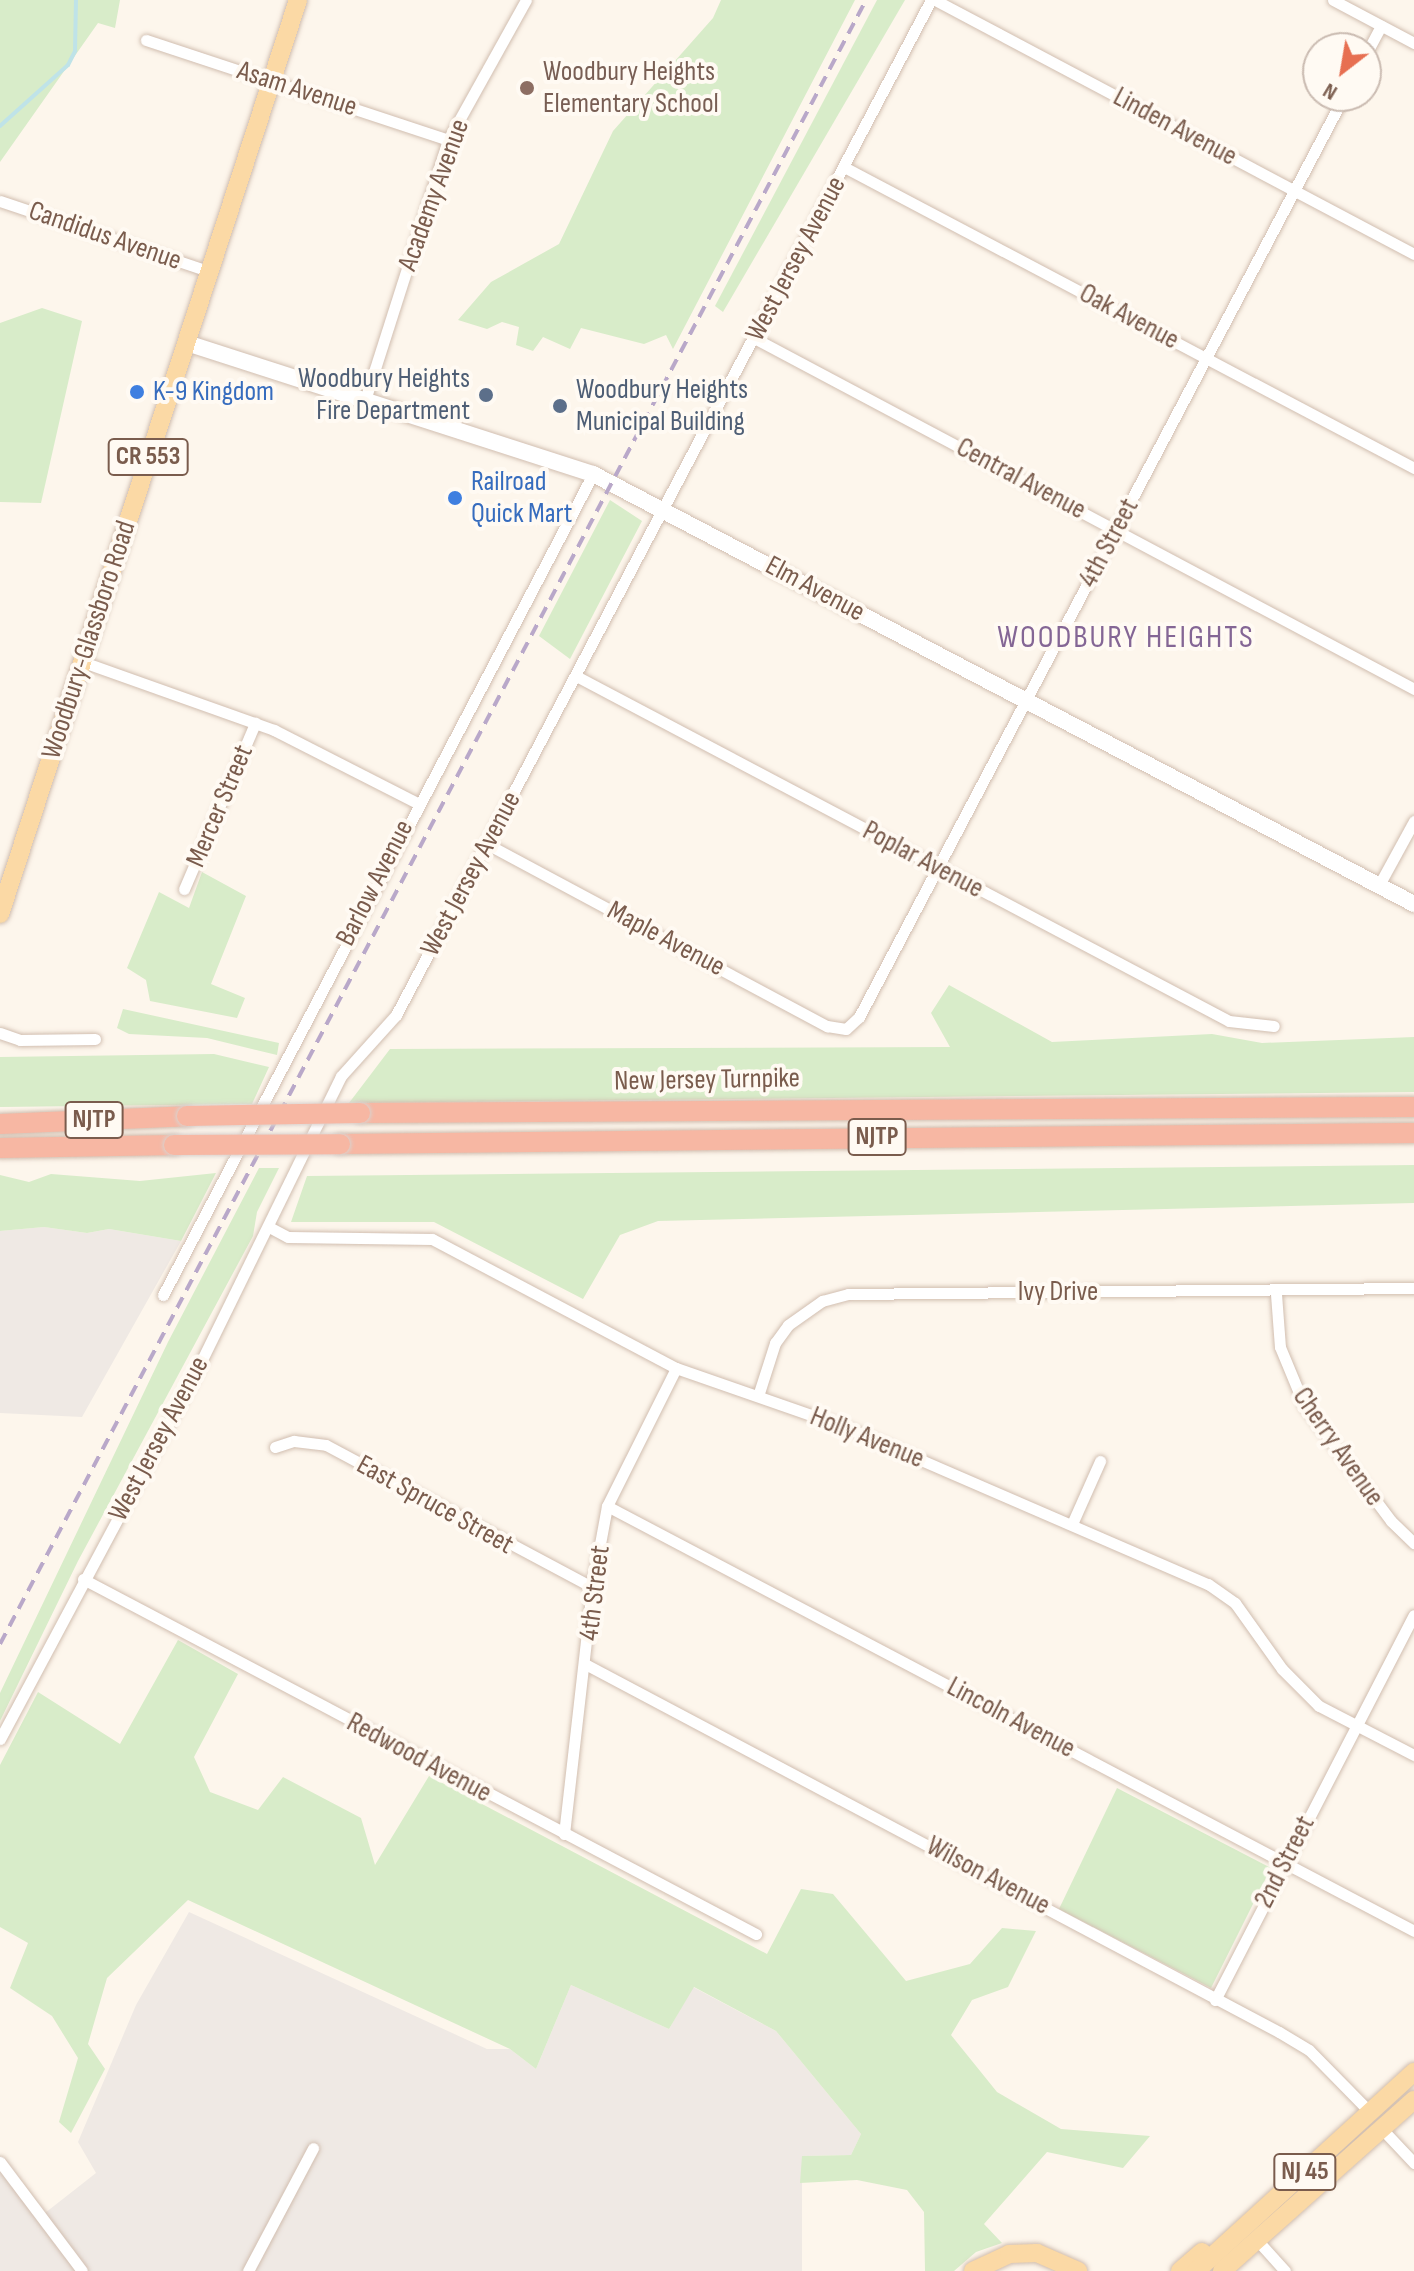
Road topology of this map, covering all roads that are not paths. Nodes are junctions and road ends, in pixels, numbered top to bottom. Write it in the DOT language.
graph roads {
  1 [pos="298,0"];
  2 [pos="526,0"];
  3 [pos="933,0"];
  4 [pos="1333,0"];
  5 [pos="1381,26"];
  6 [pos="1378,32"];
  7 [pos="146,40"];
  8 [pos="1414,43"];
  9 [pos="272,80"];
  10 [pos="1336,112"];
  11 [pos="448,140"];
  12 [pos="844,167"];
  13 [pos="1295,191"];
  14 [pos="0,201"];
  15 [pos="1414,254"];
  16 [pos="211,272"];
  17 [pos="754,338"];
  18 [pos="187,343"];
  19 [pos="1208,358"];
  20 [pos="365,400"];
  21 [pos="1414,468"];
  22 [pos="593,474"];
  23 [pos="664,509"];
  24 [pos="1117,529"];
  25 [pos="83,662"];
  26 [pos="578,677"];
  27 [pos="1414,689"];
  28 [pos="1025,701"];
  29 [pos="255,723"];
  30 [pos="417,803"];
  31 [pos="1414,821"];
  32 [pos="487,844"];
  33 [pos="938,868"];
  34 [pos="1379,885"];
  35 [pos="184,889"];
  36 [pos="1414,904"];
  37 [pos="0,914"];
  38 [pos="1274,1026"];
  39 [pos="846,1029"];
  40 [pos="0,1033"];
  41 [pos="95,1039"];
  42 [pos="1414,1107"];
  43 [pos="0,1124"];
  44 [pos="1414,1133"];
  45 [pos="0,1148"];
  46 [pos="269,1227"];
  47 [pos="1414,1288"];
  48 [pos="1276,1294"];
  49 [pos="163,1295"];
  50 [pos="676,1368"];
  51 [pos="758,1396"];
  52 [pos="275,1447"];
  53 [pos="1100,1461"];
  54 [pos="607,1506"];
  55 [pos="1072,1524"];
  56 [pos="1414,1543"];
  57 [pos="83,1579"];
  58 [pos="592,1587"];
  59 [pos="1414,1615"];
  60 [pos="587,1665"];
  61 [pos="1358,1725"];
  62 [pos="0,1739"];
  63 [pos="1414,1755"];
  64 [pos="564,1834"];
  65 [pos="1284,1862"];
  66 [pos="1414,1931"];
  67 [pos="756,1934"];
  68 [pos="1215,2000"];
  69 [pos="1414,2072"];
  70 [pos="1414,2100"];
  71 [pos="1370,2112"];
  72 [pos="1382,2129"];
  73 [pos="313,2148"];
  74 [pos="0,2162"];
  75 [pos="1414,2163"];
  76 [pos="1289,2185"];
  77 [pos="1257,2240"];
  78 [pos="82,2271"];
  79 [pos="248,2271"];
  80 [pos="973,2271"];
  81 [pos="1078,2271"];
  82 [pos="1180,2271"];
  83 [pos="1196,2271"];
  84 [pos="1222,2271"];
  85 [pos="1285,2271"];
  1 -- 9 [label="main road, Woodbury-Glassboro Road / CR 553"];
  2 -- 11 [label="street, Academy Avenue"];
  3 -- 12 [label="street, West Jersey Avenue"];
  3 -- 13 [label="street, Linden Avenue"];
  4 -- 5 [label="street"];
  5 -- 6 [label="street"];
  5 -- 8 [label="street"];
  7 -- 9 [label="street, Asam Avenue"];
  9 -- 11 [label="street, Asam Avenue"];
  9 -- 16 [label="main road, Woodbury-Glassboro Road / CR 553"];
  10 -- 13 [label="street, 4th Street"];
  11 -- 20 [label="street, Academy Avenue"];
  12 -- 17 [label="street, West Jersey Avenue"];
  12 -- 19 [label="street, Oak Avenue"];
  13 -- 15 [label="street, Linden Avenue"];
  13 -- 19 [label="street, 4th Street"];
  14 -- 16 [label="street, Candidus Avenue"];
  16 -- 18 [label="main road, Woodbury-Glassboro Road / CR 553"];
  17 -- 23 [label="street, West Jersey Avenue"];
  17 -- 24 [label="street, Central Avenue"];
  18 -- 20 [label="main road, Elm Avenue"];
  18 -- 25 [label="main road, Woodbury-Glassboro Road / CR 553"];
  19 -- 21 [label="street, Oak Avenue"];
  19 -- 24 [label="street, 4th Street"];
  20 -- 22 [label="main road, Elm Avenue"];
  22 -- 23 [label="main road, Elm Avenue"];
  22 -- 30 [label="street, Barlow Avenue"];
  23 -- 26 [label="street, West Jersey Avenue"];
  23 -- 28 [label="main road, Elm Avenue"];
  24 -- 27 [label="street, Central Avenue"];
  24 -- 28 [label="street, 4th Street"];
  25 -- 29 [label="street"];
  25 -- 37 [label="main road, Woodbury-Glassboro Road / CR 553"];
  26 -- 32 [label="street, West Jersey Avenue"];
  26 -- 33 [label="street, Poplar Avenue"];
  28 -- 33 [label="street, 4th Street"];
  28 -- 34 [label="main road, Elm Avenue"];
  29 -- 30 [label="street"];
  29 -- 35 [label="street, Mercer Street"];
  30 -- 49 [label="street, Barlow Avenue"];
  31 -- 34 [label="street"];
  32 -- 39 [label="street, Maple Avenue"];
  32 -- 46 [label="street, West Jersey Avenue"];
  33 -- 38 [label="street, Poplar Avenue"];
  33 -- 39 [label="street, 4th Street"];
  34 -- 36 [label="main road, Elm Avenue"];
  40 -- 41 [label="street"];
  42 -- 43 [label="highway, New Jersey Turnpike / NJTP, bridge"];
  44 -- 45 [label="highway, NJTP, bridge"];
  46 -- 50 [label="street, Holly Avenue"];
  46 -- 57 [label="street, West Jersey Avenue"];
  47 -- 48 [label="street, Ivy Drive"];
  48 -- 51 [label="street, Ivy Drive"];
  48 -- 56 [label="street, Cherry Avenue"];
  50 -- 51 [label="street, Holly Avenue"];
  50 -- 54 [label="street, 4th Street"];
  51 -- 55 [label="street, Holly Avenue"];
  52 -- 58 [label="street, East Spruce Street"];
  53 -- 55 [label="street"];
  54 -- 58 [label="street, 4th Street"];
  54 -- 65 [label="street, Lincoln Avenue"];
  55 -- 61 [label="street, Holly Avenue"];
  57 -- 62 [label="street, West Jersey Avenue"];
  57 -- 64 [label="street, Redwood Avenue"];
  58 -- 60 [label="street, 4th Street"];
  59 -- 61 [label="street, 2nd Street"];
  60 -- 64 [label="street, 4th Street"];
  60 -- 68 [label="street, Wilson Avenue"];
  61 -- 63 [label="street, Holly Avenue"];
  61 -- 65 [label="street, 2nd Street"];
  64 -- 67 [label="street, Redwood Avenue"];
  65 -- 66 [label="street, Lincoln Avenue"];
  65 -- 68 [label="street, 2nd Street"];
  68 -- 71 [label="street, Wilson Avenue"];
  69 -- 71 [label="main road, NJ 45"];
  70 -- 72 [label="main road, NJ 45"];
  71 -- 76 [label="main road, NJ 45"];
  72 -- 75 [label="street"];
  72 -- 77 [label="main road, NJ 45"];
  73 -- 79 [label="street"];
  74 -- 78 [label="street"];
  76 -- 82 [label="main road"];
  76 -- 83 [label="main road, NJ 45"];
  77 -- 84 [label="main road, NJ 45"];
  77 -- 85 [label="street"];
  80 -- 81 [label="main road"];
}
